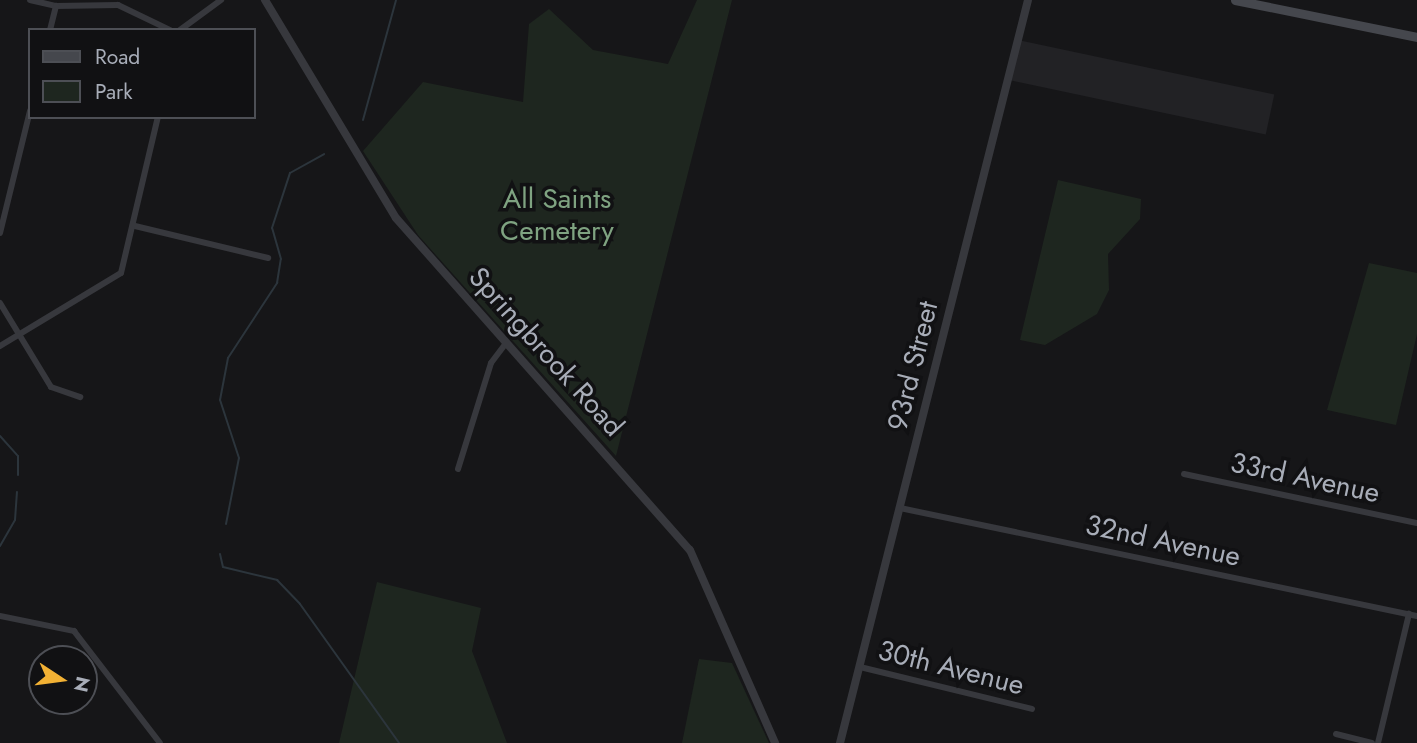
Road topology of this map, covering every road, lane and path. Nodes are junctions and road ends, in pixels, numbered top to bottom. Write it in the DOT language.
graph roads {
  1 [pos="30,0"];
  2 [pos="220,0"];
  3 [pos="265,0"];
  4 [pos="1028,0"];
  5 [pos="1235,0"];
  6 [pos="55,6"];
  7 [pos="50,28"];
  8 [pos="166,28"];
  9 [pos="183,28"];
  10 [pos="1417,37"];
  11 [pos="28,119"];
  12 [pos="158,119"];
  13 [pos="135,226"];
  14 [pos="0,233"];
  15 [pos="268,258"];
  16 [pos="0,303"];
  17 [pos="19,335"];
  18 [pos="507,342"];
  19 [pos="0,346"];
  20 [pos="80,397"];
  21 [pos="458,469"];
  22 [pos="1184,474"];
  23 [pos="900,508"];
  24 [pos="1417,523"];
  25 [pos="1409,614"];
  26 [pos="0,616"];
  27 [pos="1417,616"];
  28 [pos="860,667"];
  29 [pos="1032,709"];
  30 [pos="1336,734"];
  31 [pos="160,743"];
  32 [pos="775,743"];
  33 [pos="841,743"];
  34 [pos="1371,743"];
  35 [pos="1378,743"];
  1 -- 6 [label="street"];
  2 -- 9 [label="street"];
  3 -- 18 [label="street, Springbrook Road"];
  4 -- 23 [label="street, 93rd Street"];
  5 -- 10 [label="main road"];
  6 -- 7 [label="street"];
  6 -- 8 [label="street"];
  11 -- 14 [label="street"];
  12 -- 13 [label="street"];
  13 -- 15 [label="street"];
  13 -- 17 [label="street"];
  16 -- 17 [label="street"];
  17 -- 19 [label="street"];
  17 -- 20 [label="street"];
  18 -- 21 [label="street"];
  18 -- 32 [label="street, Springbrook Road"];
  22 -- 24 [label="street, 33rd Avenue"];
  23 -- 25 [label="street, 32nd Avenue"];
  23 -- 28 [label="street, 93rd Street"];
  25 -- 27 [label="street, 32nd Avenue"];
  25 -- 35 [label="street"];
  26 -- 31 [label="street"];
  28 -- 29 [label="street, 30th Avenue"];
  28 -- 33 [label="street, 93rd Street"];
  30 -- 34 [label="street"];
}
